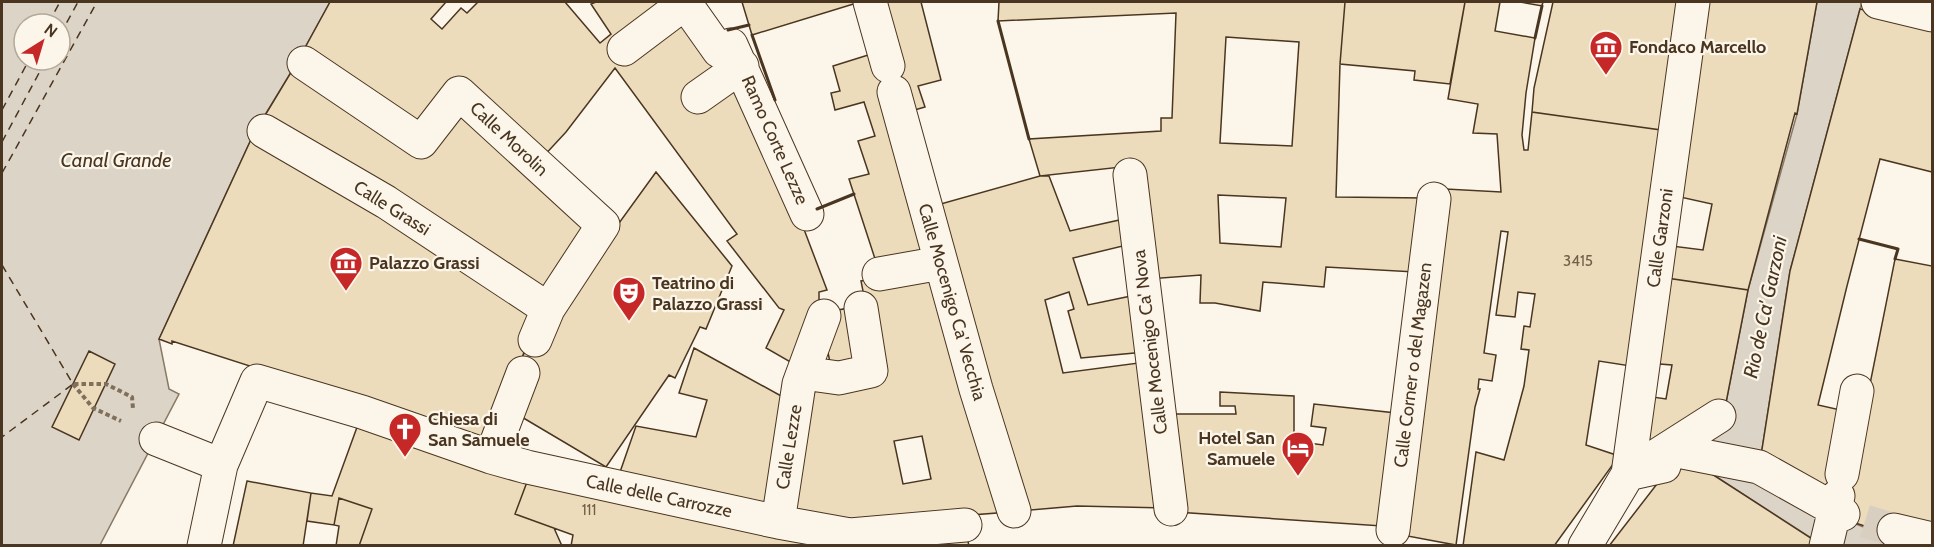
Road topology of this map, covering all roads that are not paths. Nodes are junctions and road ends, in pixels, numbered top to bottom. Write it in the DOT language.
graph roads {
  1 [pos="870,2"];
  2 [pos="1694,2"];
  3 [pos="1878,2"];
  4 [pos="1932,15"];
  5 [pos="624,49"];
  6 [pos="303,63"];
  7 [pos="742,66"];
  8 [pos="699,97"];
  9 [pos="264,131"];
  10 [pos="1130,175"];
  11 [pos="1434,199"];
  12 [pos="807,214"];
  13 [pos="940,263"];
  14 [pos="879,274"];
  15 [pos="861,308"];
  16 [pos="548,309"];
  17 [pos="824,316"];
  18 [pos="535,340"];
  19 [pos="523,373"];
  20 [pos="802,373"];
  21 [pos="1857,391"];
  22 [pos="1719,416"];
  23 [pos="145,433"];
  24 [pos="1681,451"];
  25 [pos="491,457"];
  26 [pos="221,465"];
  27 [pos="1628,474"];
  28 [pos="1839,499"];
  29 [pos="1171,509"];
  30 [pos="1014,511"];
  31 [pos="778,522"];
  32 [pos="965,525"];
  33 [pos="1393,530"];
  34 [pos="1894,530"];
  35 [pos="1932,539"];
  36 [pos="204,546"];
  37 [pos="1585,546"];
  38 [pos="1826,546"];
  1 -- 13 [label="street, Calle Mocenigo Ca' Vecchia"];
  2 -- 27 [label="street, Calle Garzoni"];
  3 -- 4 [label="street"];
  5 -- 7 [label="street, Ramo Corte Lezze"];
  6 -- 16 [label="street, Calle Morolin"];
  7 -- 8 [label="street, Ramo Corte Lezze"];
  7 -- 12 [label="street, Ramo Corte Lezze"];
  9 -- 16 [label="street, Calle Grassi"];
  10 -- 29 [label="street, Calle Mocenigo Ca' Nova"];
  11 -- 33 [label="street, Calle Corner o del Magazen"];
  13 -- 14 [label="street"];
  13 -- 30 [label="street, Calle Mocenigo Ca' Vecchia"];
  15 -- 20 [label="street"];
  16 -- 18 [label="street"];
  17 -- 20 [label="street, Calle Lezze"];
  19 -- 25 [label="street"];
  20 -- 31 [label="street, Calle Lezze"];
  21 -- 28 [label="street"];
  22 -- 24 [label="street"];
  23 -- 26 [label="street"];
  24 -- 27 [label="street"];
  24 -- 28 [label="street"];
  25 -- 26 [label="street, Calle delle Carrozze"];
  25 -- 31 [label="street, Calle delle Carrozze"];
  26 -- 36 [label="street"];
  27 -- 37 [label="street"];
  28 -- 38 [label="street"];
  31 -- 32 [label="street, Calle delle Carrozze"];
  34 -- 35 [label="street"];
}
